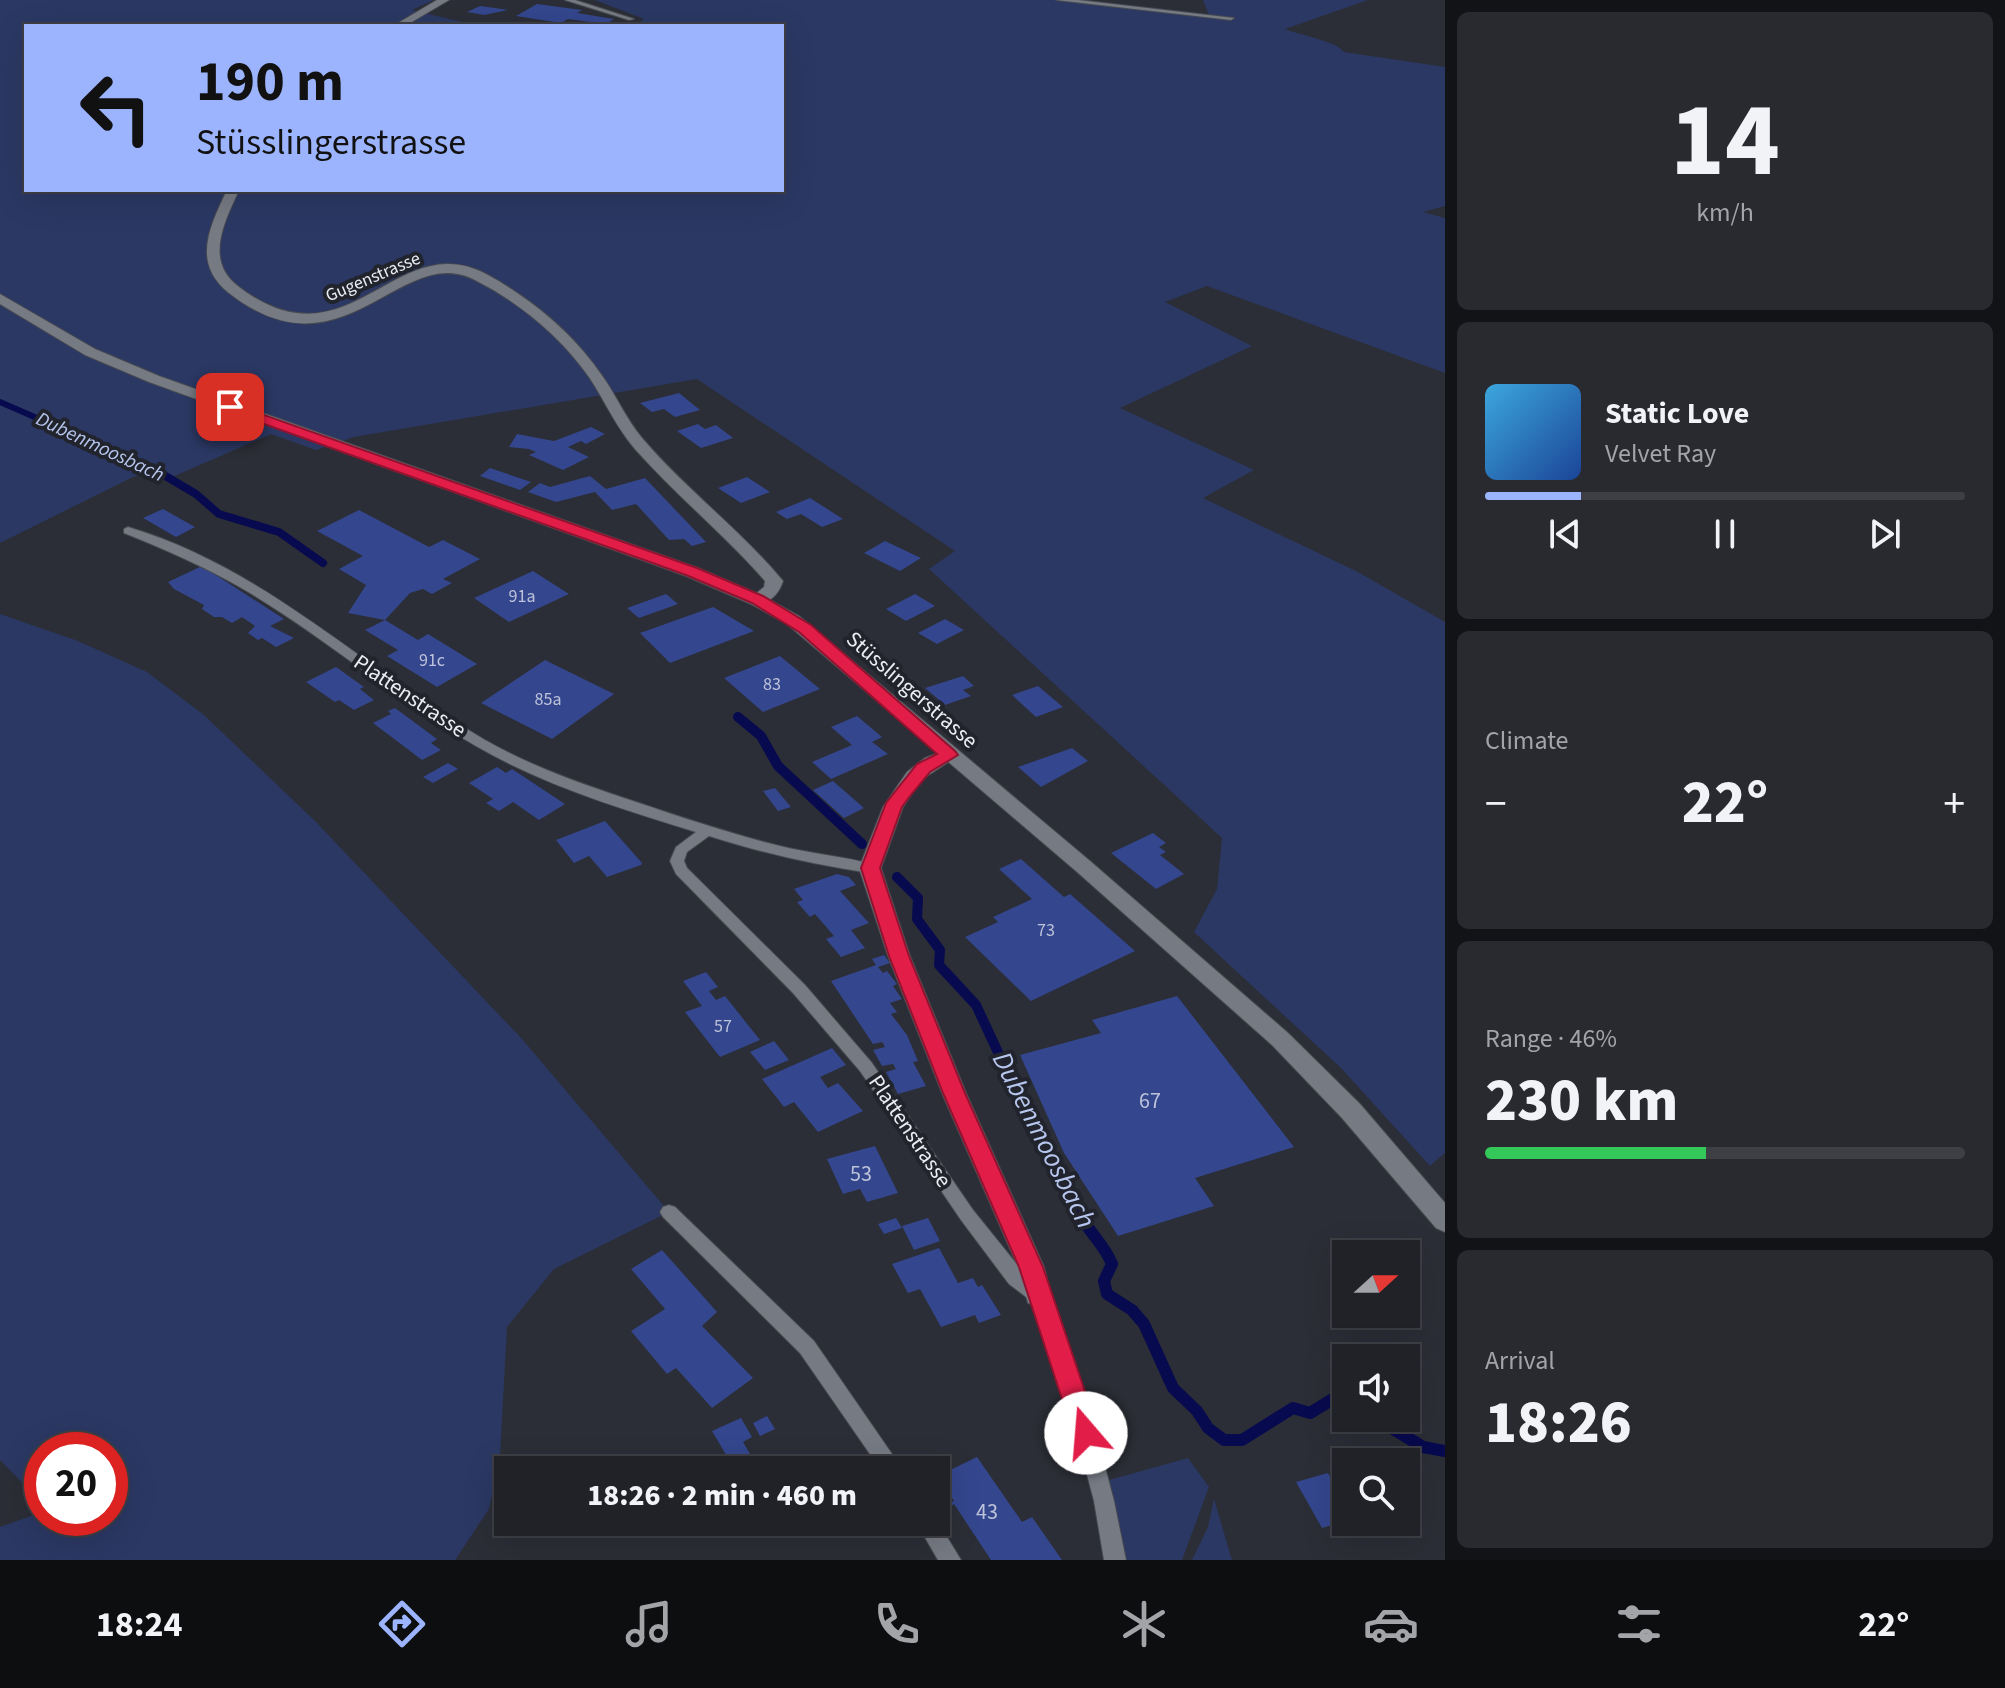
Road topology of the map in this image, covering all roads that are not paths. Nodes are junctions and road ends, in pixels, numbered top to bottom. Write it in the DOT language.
graph roads {
  1 [pos="444,0"];
  2 [pos="568,0"];
  3 [pos="1059,0"];
  4 [pos="1231,18"];
  5 [pos="631,19"];
  6 [pos="402,24"];
  7 [pos="232,192"];
  8 [pos="0,298"];
  9 [pos="128,531"];
  10 [pos="757,600"];
  11 [pos="949,755"];
  12 [pos="707,831"];
  13 [pos="870,868"];
  14 [pos="669,1212"];
  15 [pos="1445,1221"];
  16 [pos="1038,1295"];
  17 [pos="883,1456"];
  18 [pos="935,1536"];
  19 [pos="950,1560"];
  20 [pos="1115,1560"];
  1 -- 6 [label="street"];
  2 -- 5 [label="lane"];
  3 -- 4 [label="lane"];
  7 -- 10 [label="street, Gugenstrasse"];
  8 -- 10 [label="street, Stüsslingerstrasse"];
  9 -- 12 [label="lane, Plattenstrasse"];
  10 -- 11 [label="street, Stüsslingerstrasse"];
  11 -- 13 [label="street"];
  11 -- 15 [label="street, Stüsslingerstrasse"];
  12 -- 13 [label="lane, Plattenstrasse"];
  12 -- 16 [label="lane, Plattenstrasse"];
  13 -- 16 [label="street, Plattenstrasse"];
  14 -- 17 [label="lane"];
  16 -- 20 [label="lane, Plattenstrasse"];
  18 -- 19 [label="lane"];
}
